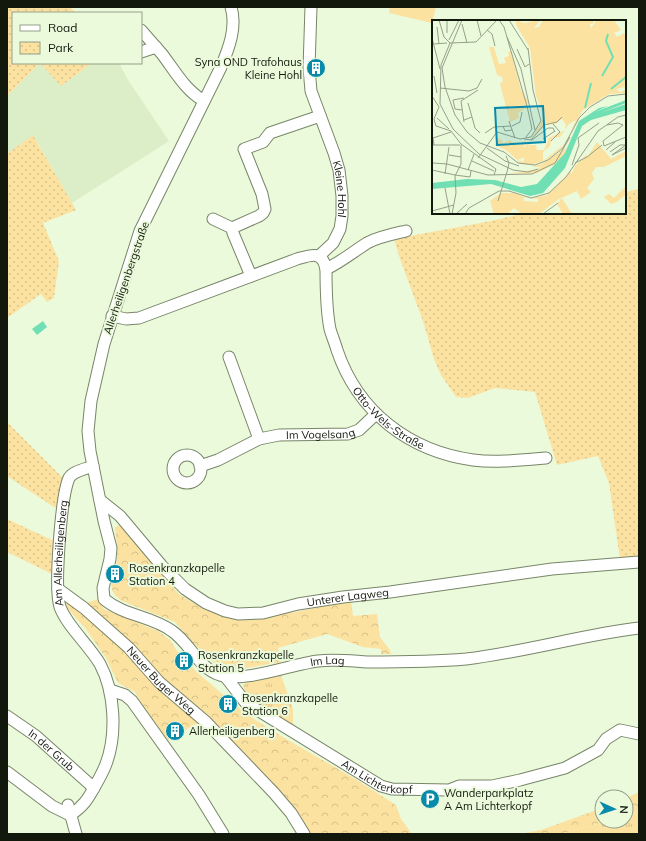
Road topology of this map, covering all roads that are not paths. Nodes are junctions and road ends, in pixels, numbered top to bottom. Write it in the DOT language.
graph roads {
  1 [pos="231,7"];
  2 [pos="311,7"];
  3 [pos="142,31"];
  4 [pos="156,47"];
  5 [pos="142,52"];
  6 [pos="204,101"];
  7 [pos="320,116"];
  8 [pos="213,219"];
  9 [pos="232,228"];
  10 [pos="406,231"];
  11 [pos="319,256"];
  12 [pos="326,269"];
  13 [pos="251,276"];
  14 [pos="112,316"];
  15 [pos="229,357"];
  16 [pos="376,414"];
  17 [pos="259,440"];
  18 [pos="546,458"];
  19 [pos="93,466"];
  20 [pos="200,466"];
  21 [pos="100,500"];
  22 [pos="639,562"];
  23 [pos="58,589"];
  24 [pos="639,628"];
  25 [pos="225,676"];
  26 [pos="110,690"];
  27 [pos="7,716"];
  28 [pos="639,734"];
  29 [pos="7,772"];
  30 [pos="94,788"];
  31 [pos="69,810"];
  32 [pos="76,834"];
  33 [pos="223,834"];
  34 [pos="304,834"];
  1 -- 6 [label="street, Allerheiligenbergstraße"];
  2 -- 7 [label="street, Kleine Hohl"];
  3 -- 4 [label="street"];
  4 -- 5 [label="street"];
  4 -- 6 [label="street"];
  6 -- 14 [label="street, Allerheiligenbergstraße"];
  7 -- 9 [label="street"];
  7 -- 11 [label="street, Kleine Hohl"];
  8 -- 9 [label="street"];
  9 -- 13 [label="street"];
  10 -- 12 [label="street"];
  11 -- 12 [label="street"];
  11 -- 13 [label="street"];
  12 -- 16 [label="street, Otto-Wels-Straße"];
  13 -- 14 [label="street"];
  14 -- 19 [label="street, Allerheiligenbergstraße"];
  15 -- 17 [label="street"];
  16 -- 17 [label="street, Im Vogelsang"];
  16 -- 18 [label="street, Otto-Wels-Straße"];
  17 -- 20 [label="street, Im Vogelsang"];
  19 -- 21 [label="street, Im Lag"];
  19 -- 23 [label="street, Am Allerheiligenberg"];
  21 -- 22 [label="street, Unterer Lagweg"];
  21 -- 25 [label="street, Im Lag"];
  23 -- 26 [label="street, Am Allerheiligenberg"];
  23 -- 34 [label="street, Neuer Buger Weg"];
  24 -- 25 [label="street, Im Lag"];
  25 -- 28 [label="street, Am Lichterkopf"];
  26 -- 30 [label="street, Am Allerheiligenberg"];
  26 -- 33 [label="street"];
  27 -- 30 [label="street, In der Grub"];
  29 -- 31 [label="street"];
  30 -- 31 [label="street, Am Allerheiligenberg"];
  31 -- 32 [label="street"];
}
